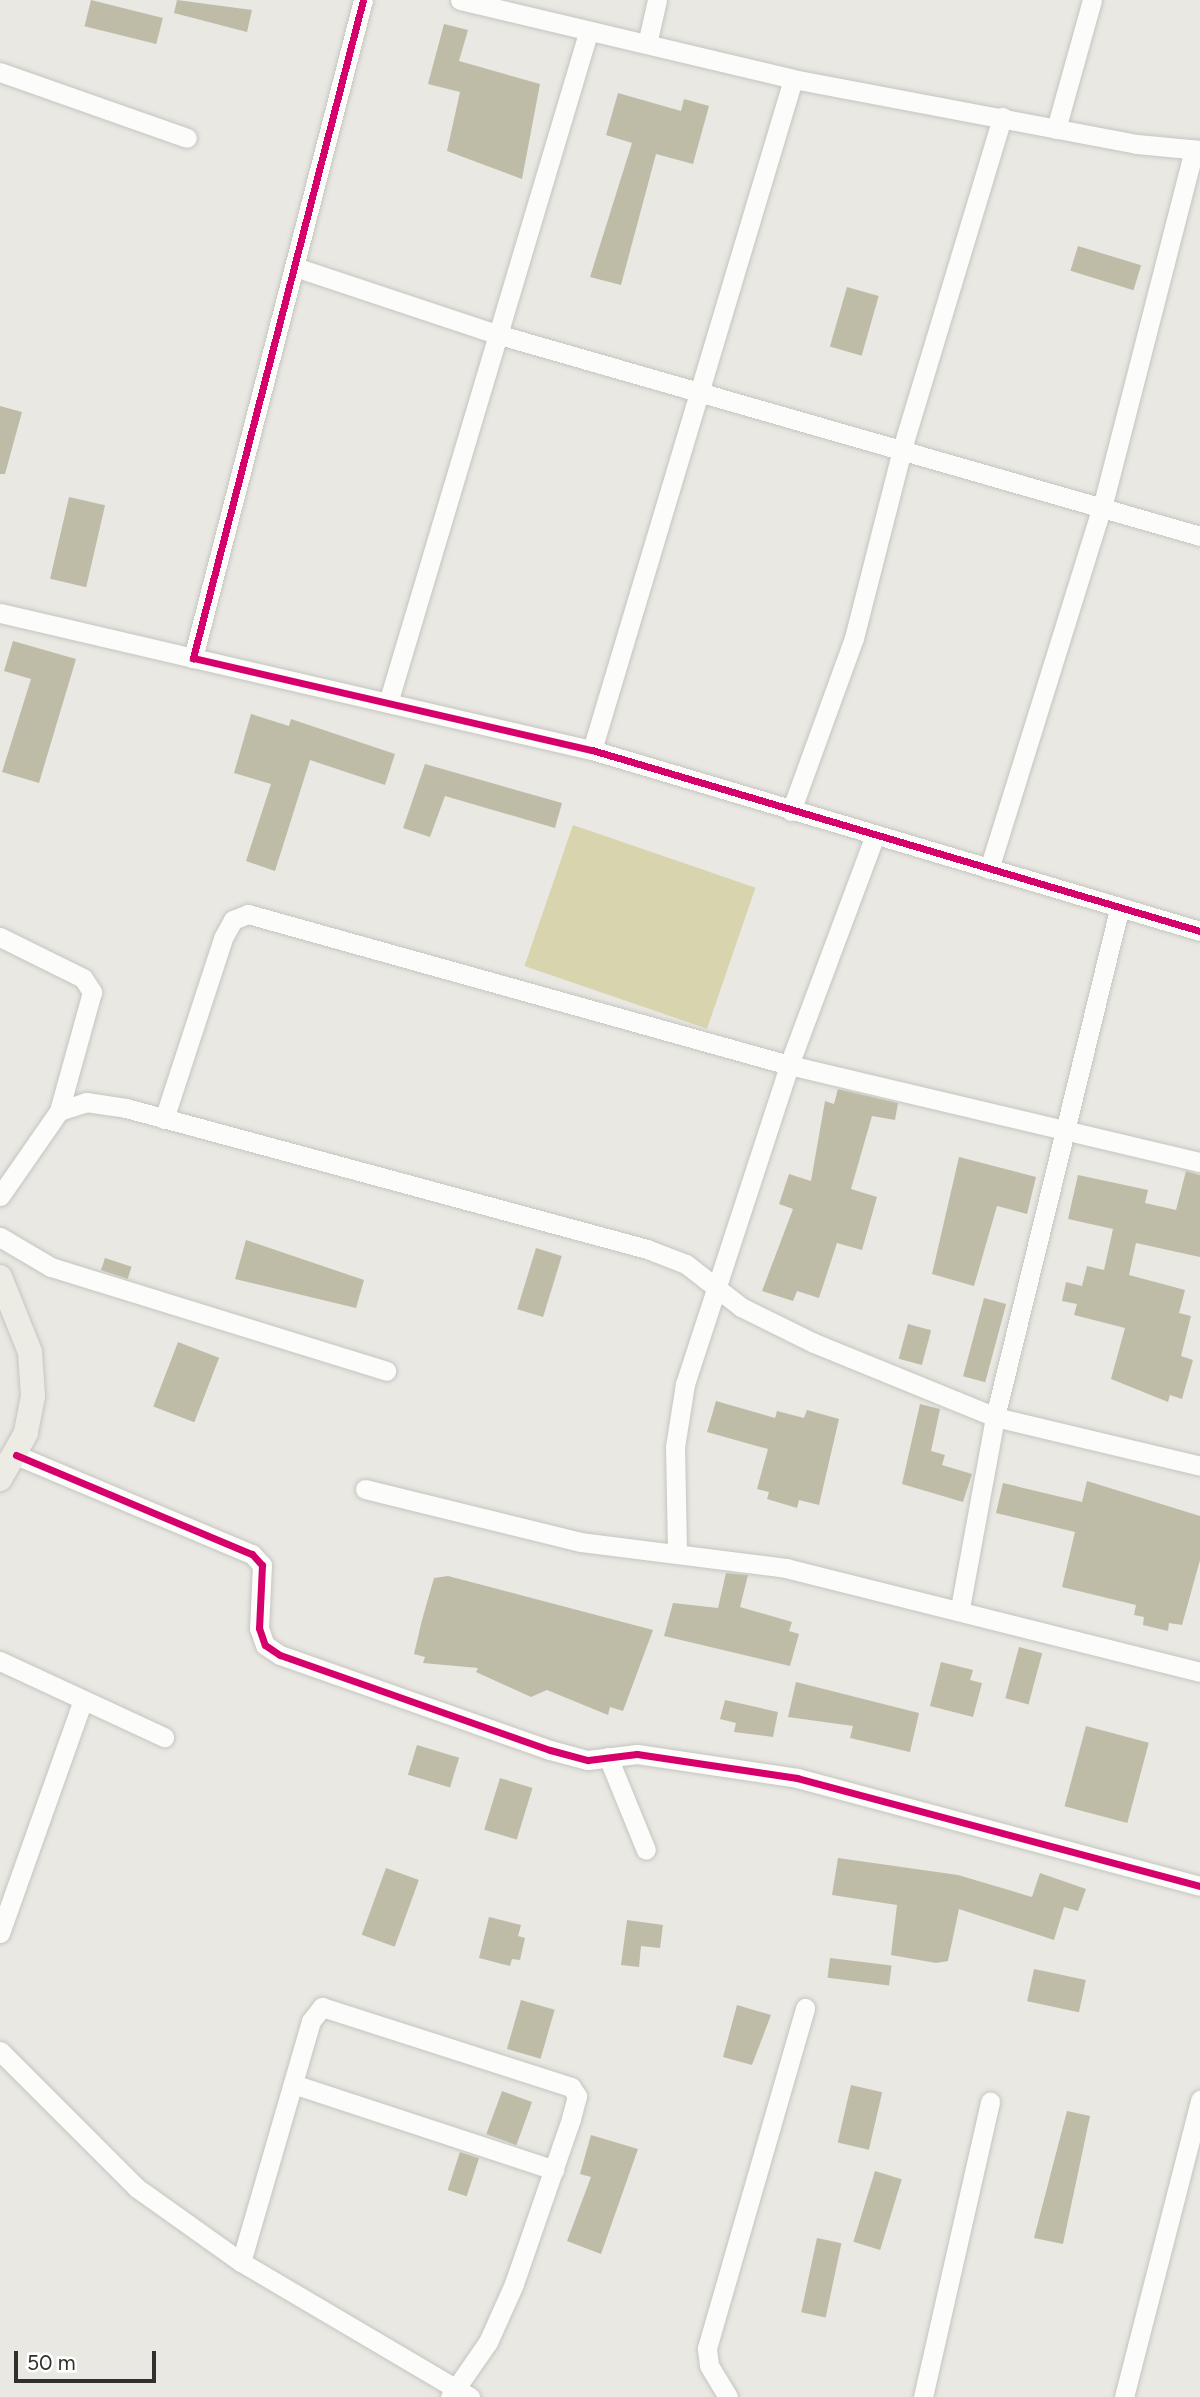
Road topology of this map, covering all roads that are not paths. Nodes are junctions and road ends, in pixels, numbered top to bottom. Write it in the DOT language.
graph roads {
  1 [pos="363,0"];
  2 [pos="460,0"];
  3 [pos="657,0"];
  4 [pos="1092,0"];
  5 [pos="483,3"];
  6 [pos="588,33"];
  7 [pos="647,44"];
  8 [pos="0,72"];
  9 [pos="793,79"];
  10 [pos="1002,117"];
  11 [pos="1056,129"];
  12 [pos="187,138"];
  13 [pos="1197,150"];
  14 [pos="295,267"];
  15 [pos="500,335"];
  16 [pos="702,392"];
  17 [pos="902,449"];
  18 [pos="1102,504"];
  19 [pos="1200,536"];
  20 [pos="0,613"];
  21 [pos="193,657"];
  22 [pos="388,703"];
  23 [pos="592,750"];
  24 [pos="791,811"];
  25 [pos="874,838"];
  26 [pos="989,869"];
  27 [pos="1119,910"];
  28 [pos="1200,931"];
  29 [pos="0,937"];
  30 [pos="789,1065"];
  31 [pos="59,1111"];
  32 [pos="164,1119"];
  33 [pos="1063,1130"];
  34 [pos="1200,1161"];
  35 [pos="0,1196"];
  36 [pos="0,1237"];
  37 [pos="0,1277"];
  38 [pos="715,1290"];
  39 [pos="386,1371"];
  40 [pos="995,1418"];
  41 [pos="16,1455"];
  42 [pos="1200,1466"];
  43 [pos="0,1479"];
  44 [pos="366,1489"];
  45 [pos="677,1550"];
  46 [pos="960,1608"];
  47 [pos="0,1661"];
  48 [pos="1200,1672"];
  49 [pos="83,1700"];
  50 [pos="163,1737"];
  51 [pos="608,1758"];
  52 [pos="646,1850"];
  53 [pos="1200,1886"];
  54 [pos="0,1933"];
  55 [pos="805,2008"];
  56 [pos="0,2051"];
  57 [pos="293,2084"];
  58 [pos="1200,2100"];
  59 [pos="990,2102"];
  60 [pos="554,2170"];
  61 [pos="241,2262"];
  62 [pos="458,2393"];
  63 [pos="728,2397"];
  64 [pos="923,2397"];
  65 [pos="1124,2397"];
  1 -- 14 [label="street"];
  2 -- 5 [label="street"];
  3 -- 7 [label="street"];
  4 -- 11 [label="street"];
  5 -- 6 [label="street"];
  6 -- 7 [label="street"];
  6 -- 15 [label="street"];
  7 -- 9 [label="street"];
  8 -- 12 [label="street"];
  9 -- 10 [label="street"];
  9 -- 16 [label="street"];
  10 -- 11 [label="street"];
  10 -- 17 [label="street"];
  11 -- 13 [label="street"];
  13 -- 18 [label="street"];
  14 -- 15 [label="street"];
  14 -- 21 [label="street"];
  15 -- 16 [label="street"];
  15 -- 22 [label="street"];
  16 -- 17 [label="street"];
  16 -- 23 [label="street"];
  17 -- 18 [label="street"];
  17 -- 24 [label="street"];
  18 -- 19 [label="street"];
  18 -- 26 [label="street"];
  20 -- 21 [label="street"];
  21 -- 22 [label="street"];
  22 -- 23 [label="street"];
  23 -- 24 [label="street"];
  24 -- 25 [label="street"];
  25 -- 26 [label="street"];
  25 -- 30 [label="street"];
  26 -- 27 [label="street"];
  27 -- 28 [label="street"];
  27 -- 33 [label="street"];
  29 -- 31 [label="street"];
  30 -- 32 [label="street"];
  30 -- 33 [label="street"];
  30 -- 38 [label="street"];
  31 -- 32 [label="street"];
  31 -- 35 [label="street"];
  32 -- 38 [label="street"];
  33 -- 34 [label="street"];
  33 -- 40 [label="street"];
  36 -- 39 [label="street"];
  37 -- 41 [label="main road"];
  38 -- 40 [label="street"];
  38 -- 45 [label="street"];
  40 -- 42 [label="street"];
  40 -- 46 [label="street"];
  41 -- 43 [label="main road"];
  41 -- 51 [label="street"];
  44 -- 45 [label="street"];
  45 -- 46 [label="street"];
  46 -- 48 [label="street"];
  47 -- 49 [label="street"];
  49 -- 50 [label="street"];
  49 -- 54 [label="street"];
  51 -- 52 [label="street"];
  51 -- 53 [label="street"];
  55 -- 63 [label="street"];
  56 -- 61 [label="street"];
  57 -- 60 [label="street"];
  57 -- 60 [label="street"];
  57 -- 61 [label="street"];
  58 -- 65 [label="street"];
  59 -- 64 [label="street"];
  60 -- 62 [label="street"];
  61 -- 62 [label="street"];
}
